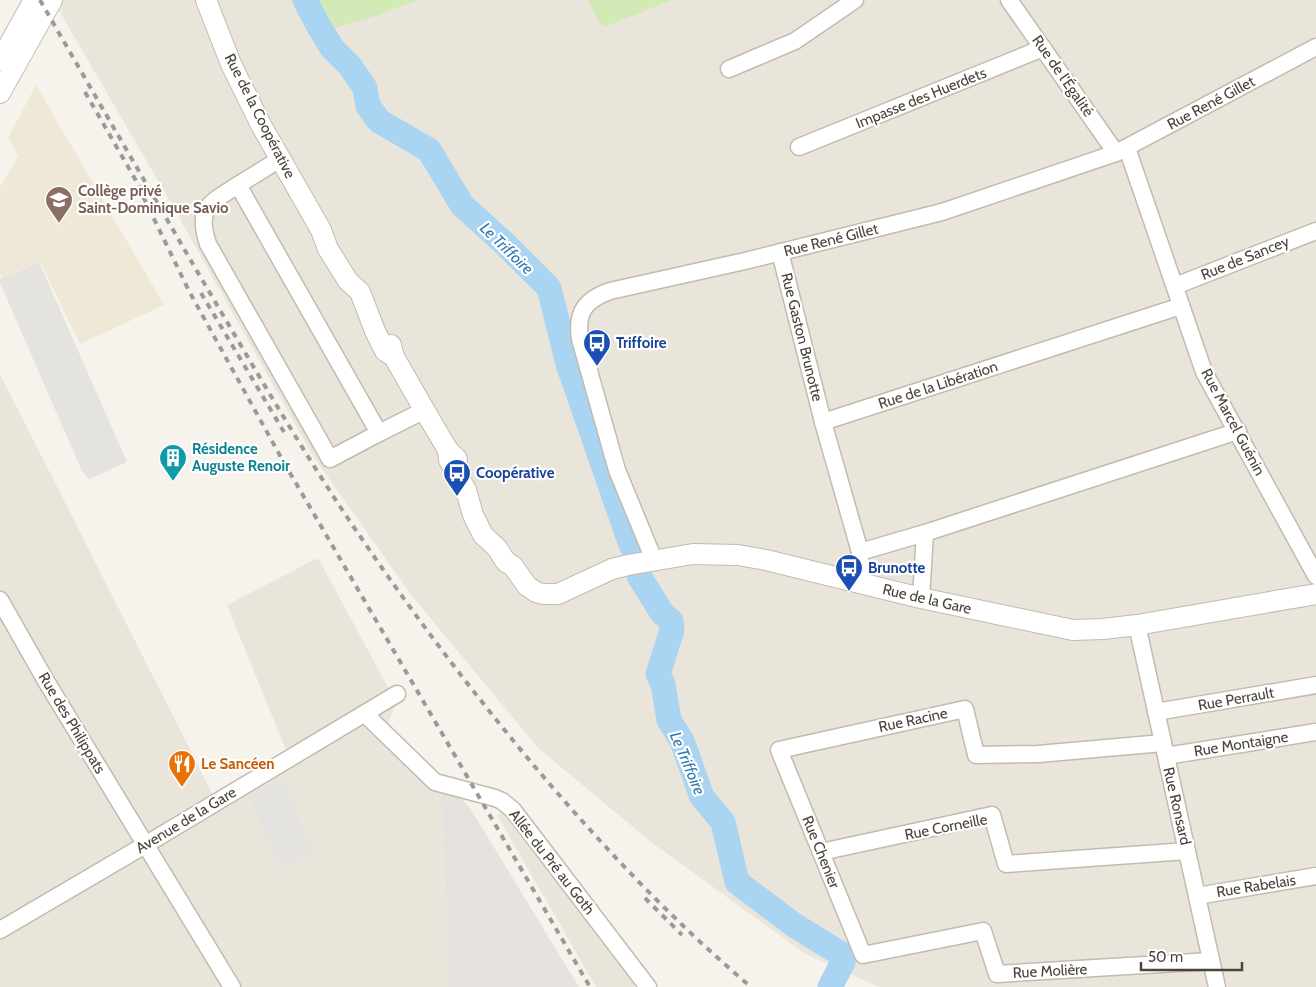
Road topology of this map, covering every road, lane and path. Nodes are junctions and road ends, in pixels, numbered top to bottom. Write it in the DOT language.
graph roads {
  1 [pos="34,0"];
  2 [pos="52,0"];
  3 [pos="206,0"];
  4 [pos="855,0"];
  5 [pos="1009,0"];
  6 [pos="1316,47"];
  7 [pos="1043,48"];
  8 [pos="0,61"];
  9 [pos="729,69"];
  10 [pos="0,93"];
  11 [pos="799,146"];
  12 [pos="1122,150"];
  13 [pos="280,158"];
  14 [pos="238,185"];
  15 [pos="1316,230"];
  16 [pos="780,252"];
  17 [pos="1175,286"];
  18 [pos="1182,306"];
  19 [pos="425,410"];
  20 [pos="824,422"];
  21 [pos="1238,431"];
  22 [pos="379,433"];
  23 [pos="924,533"];
  24 [pos="860,552"];
  25 [pos="654,560"];
  26 [pos="1316,576"];
  27 [pos="862,584"];
  28 [pos="543,594"];
  29 [pos="1316,594"];
  30 [pos="921,598"];
  31 [pos="0,600"];
  32 [pos="1137,624"];
  33 [pos="1316,685"];
  34 [pos="397,694"];
  35 [pos="1156,712"];
  36 [pos="364,714"];
  37 [pos="1316,732"];
  38 [pos="779,750"];
  39 [pos="1164,750"];
  40 [pos="145,845"];
  41 [pos="1187,851"];
  42 [pos="821,852"];
  43 [pos="1316,876"];
  44 [pos="1197,896"];
  45 [pos="0,930"];
  46 [pos="863,955"];
  47 [pos="1211,961"];
  48 [pos="232,987"];
  49 [pos="648,987"];
  50 [pos="1217,987"];
  1 -- 8 [label="street"];
  2 -- 10 [label="street"];
  3 -- 13 [label="street, Rue de la Coopérative"];
  4 -- 9 [label="street"];
  5 -- 7 [label="street, Rue de l'Égalité"];
  6 -- 12 [label="street, Rue René Gillet"];
  7 -- 11 [label="street, Impasse des Huerdets"];
  7 -- 12 [label="street, Rue de l'Égalité"];
  12 -- 16 [label="street, Rue René Gillet"];
  12 -- 17 [label="street, Rue Marcel Guénin"];
  13 -- 14 [label="street"];
  13 -- 19 [label="street, Rue de la Coopérative"];
  14 -- 22 [label="street"];
  14 -- 22 [label="street"];
  15 -- 17 [label="street, Rue de Sancey"];
  16 -- 20 [label="street, Rue Gaston Brunotte"];
  16 -- 25 [label="street, Rue René Gillet"];
  17 -- 18 [label="street, Rue Marcel Guénin"];
  18 -- 20 [label="street, Rue de la Libération"];
  18 -- 21 [label="street, Rue Marcel Guénin"];
  19 -- 22 [label="street"];
  19 -- 28 [label="street, Rue de la Coopérative"];
  20 -- 24 [label="street"];
  21 -- 23 [label="street"];
  21 -- 26 [label="street, Rue Marcel Guénin"];
  23 -- 24 [label="street"];
  23 -- 30 [label="street"];
  24 -- 27 [label="street"];
  25 -- 27 [label="street, Rue de la Gare"];
  25 -- 28 [label="street, Rue de la Gare"];
  27 -- 30 [label="street, Rue de la Gare"];
  29 -- 32 [label="street, Rue de la Gare"];
  30 -- 32 [label="street, Rue de la Gare"];
  31 -- 40 [label="street, Rue des Philippats"];
  32 -- 35 [label="street, Rue Ronsard"];
  33 -- 35 [label="street, Rue Perrault"];
  34 -- 36 [label="street, Avenue de la Gare"];
  35 -- 39 [label="street, Rue Ronsard"];
  36 -- 40 [label="street, Avenue de la Gare"];
  36 -- 49 [label="street, Allée du Pré au Goth"];
  37 -- 39 [label="street, Rue Montaigne"];
  38 -- 39 [label="street, Rue Racine"];
  38 -- 42 [label="street, Rue Chenier"];
  39 -- 41 [label="street, Rue Ronsard"];
  40 -- 45 [label="street, Avenue de la Gare"];
  40 -- 48 [label="street, Rue des Philippats"];
  41 -- 42 [label="street, Rue Corneille"];
  41 -- 44 [label="street, Rue Ronsard"];
  42 -- 46 [label="street, Rue Chenier"];
  43 -- 44 [label="street, Rue Rabelais"];
  44 -- 47 [label="street, Rue Ronsard"];
  46 -- 47 [label="street, Rue Molière"];
  47 -- 50 [label="street, Rue Ronsard"];
}
